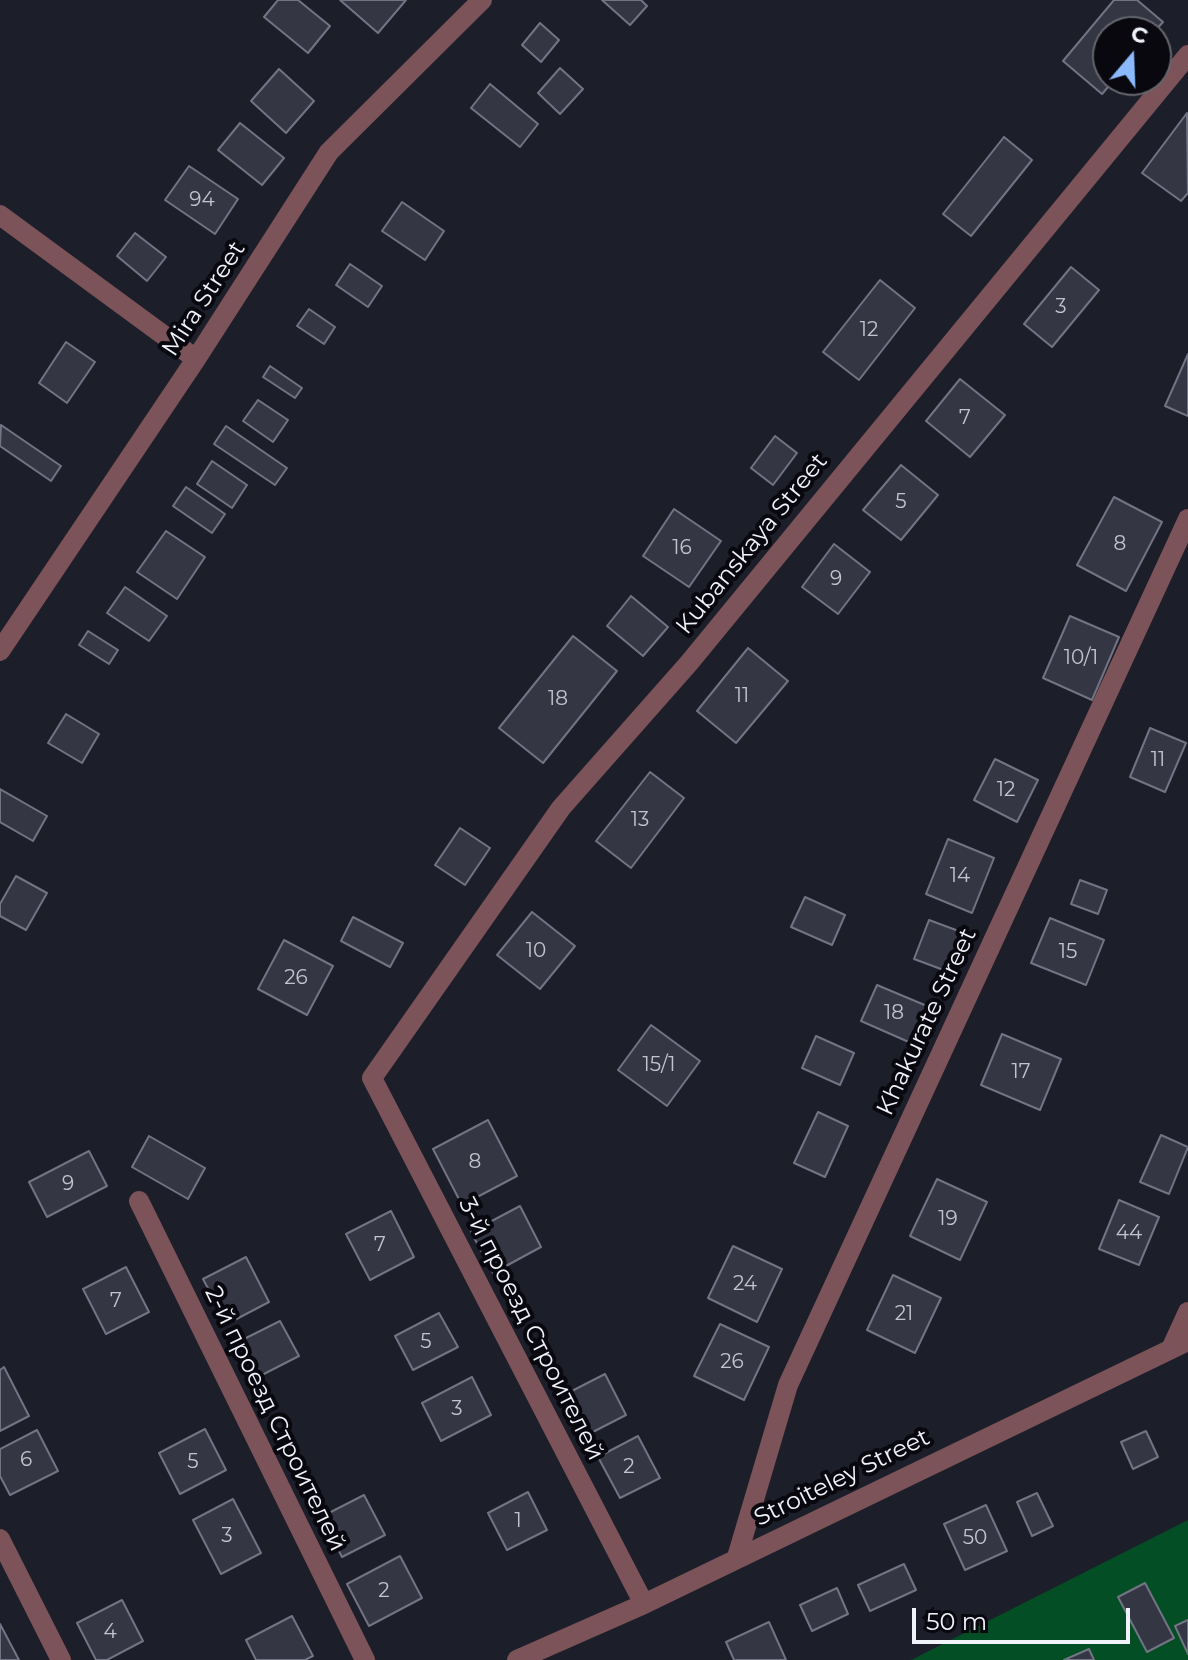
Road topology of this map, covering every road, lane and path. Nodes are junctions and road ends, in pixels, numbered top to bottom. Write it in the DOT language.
graph roads {
  1 [pos="482,0"];
  2 [pos="1188,55"];
  3 [pos="0,215"];
  4 [pos="196,359"];
  5 [pos="1188,519"];
  6 [pos="0,651"];
  7 [pos="372,1078"];
  8 [pos="139,1201"];
  9 [pos="1188,1312"];
  10 [pos="1180,1345"];
  11 [pos="0,1539"];
  12 [pos="737,1557"];
  13 [pos="644,1604"];
  14 [pos="61,1660"];
  15 [pos="365,1660"];
  16 [pos="517,1660"];
  1 -- 4 [label="street, Mira Street"];
  2 -- 7 [label="street, Kubanskaya Street"];
  3 -- 4 [label="street"];
  4 -- 6 [label="street, Mira Street"];
  5 -- 12 [label="street, Khakurate Street"];
  7 -- 13 [label="street, 3-й проезд Строителей"];
  8 -- 15 [label="street, 2-й проезд Строителей"];
  9 -- 10 [label="street"];
  10 -- 12 [label="street, Stroiteley Street"];
  11 -- 14 [label="street"];
  12 -- 13 [label="street, Stroiteley Street"];
  13 -- 16 [label="street, Stroiteley Street"];
}
